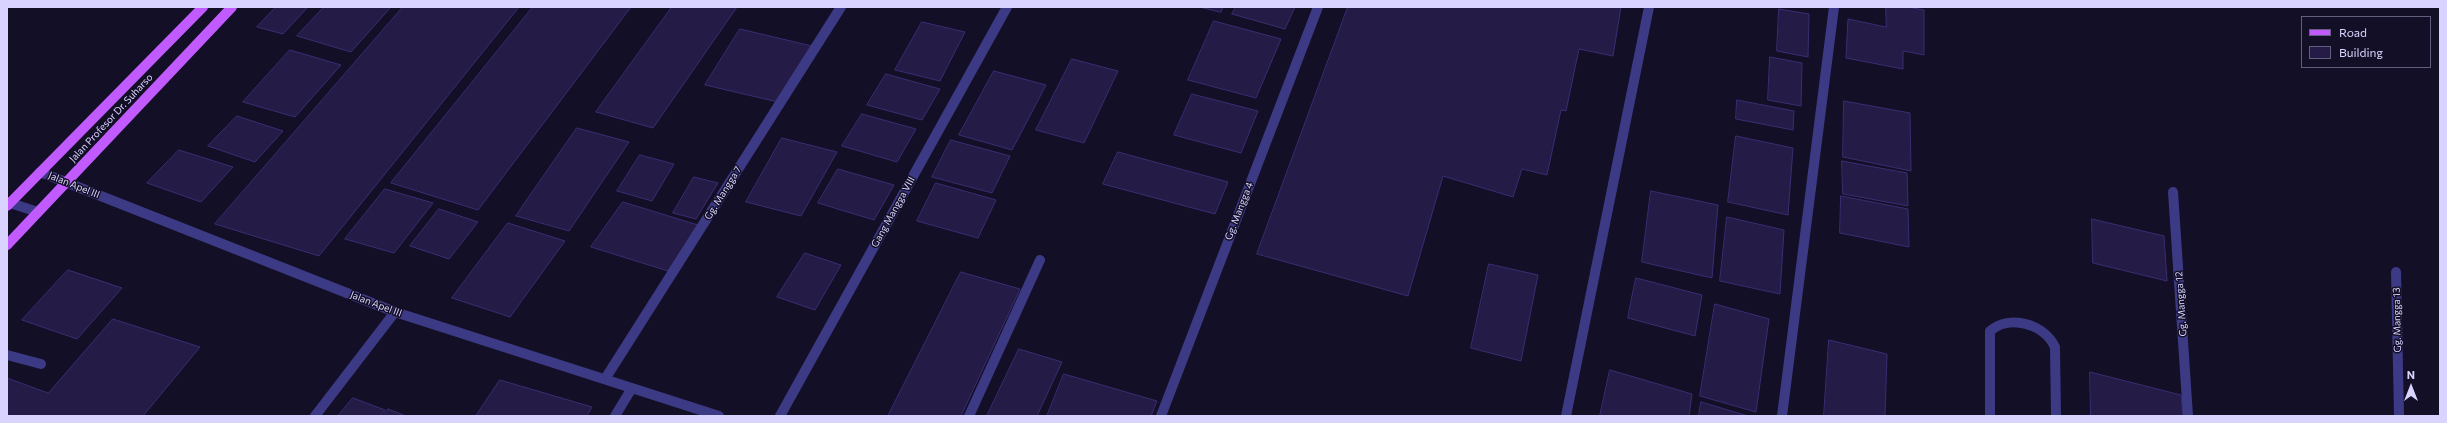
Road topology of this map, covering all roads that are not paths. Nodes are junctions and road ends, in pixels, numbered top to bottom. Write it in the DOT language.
graph roads {
  1 [pos="203,7"];
  2 [pos="232,7"];
  3 [pos="841,7"];
  4 [pos="1007,7"];
  5 [pos="1318,7"];
  6 [pos="1649,7"];
  7 [pos="1834,7"];
  8 [pos="40,172"];
  9 [pos="66,182"];
  10 [pos="2173,192"];
  11 [pos="8,204"];
  12 [pos="38,212"];
  13 [pos="7,245"];
  14 [pos="1040,260"];
  15 [pos="2396,272"];
  16 [pos="395,312"];
  17 [pos="7,355"];
  18 [pos="41,364"];
  19 [pos="605,379"];
  20 [pos="632,388"];
  21 [pos="315,416"];
  22 [pos="615,416"];
  23 [pos="718,416"];
  24 [pos="780,416"];
  25 [pos="970,416"];
  26 [pos="1161,416"];
  27 [pos="1566,416"];
  28 [pos="1782,416"];
  29 [pos="1990,416"];
  30 [pos="2056,416"];
  31 [pos="2188,416"];
  32 [pos="2398,416"];
  1 -- 8 [label="main road, Jalan Profesor Dr. Suharso"];
  2 -- 9 [label="main road, Jalan Profesor Dr. Suharso"];
  3 -- 19 [label="street, Gg. Mangga 7"];
  4 -- 24 [label="street, Gang Mangga VIII"];
  5 -- 26 [label="street, Gg. Mangga 4"];
  6 -- 27 [label="street"];
  7 -- 28 [label="street"];
  8 -- 9 [label="street, Jalan Apel III"];
  8 -- 11 [label="main road, Jalan Profesor Dr. Suharso"];
  9 -- 12 [label="main road, Jalan Profesor Dr. Suharso"];
  9 -- 16 [label="street, Jalan Apel III"];
  10 -- 31 [label="street, Gg. Mangga 12"];
  11 -- 12 [label="street"];
  12 -- 13 [label="main road, Jalan Profesor Dr. Suharso"];
  14 -- 25 [label="street"];
  15 -- 32 [label="street, Gg. Mangga 13"];
  16 -- 19 [label="street, Jalan Apel III"];
  16 -- 21 [label="street"];
  17 -- 18 [label="street"];
  19 -- 20 [label="street, Jalan Apel III"];
  20 -- 22 [label="street"];
  20 -- 23 [label="street, Jalan Apel III"];
  29 -- 30 [label="street"];
}
